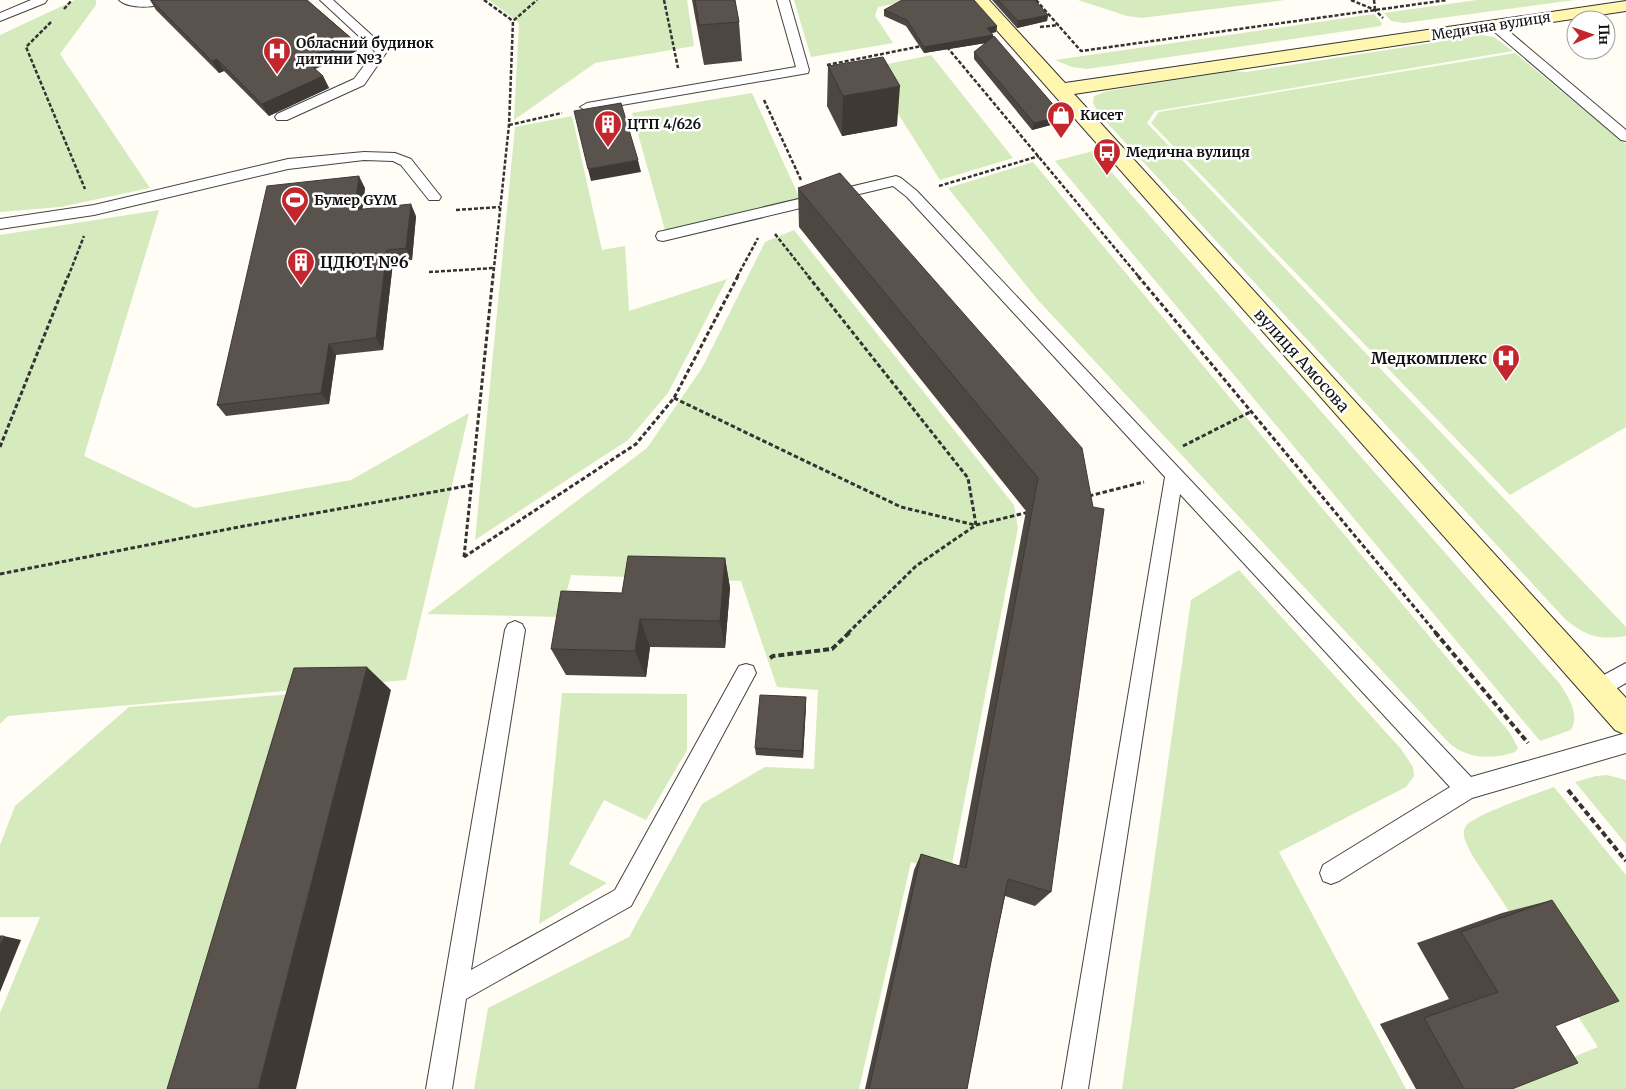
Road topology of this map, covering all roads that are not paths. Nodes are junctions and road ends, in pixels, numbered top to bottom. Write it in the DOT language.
graph roads {
  1 [pos="41,0"];
  2 [pos="125,0"];
  3 [pos="162,0"];
  4 [pos="326,0"];
  5 [pos="783,0"];
  6 [pos="979,0"];
  7 [pos="1626,6"];
  8 [pos="0,17"];
  9 [pos="1494,25"];
  10 [pos="1060,90"];
  11 [pos="587,107"];
  12 [pos="282,118"];
  13 [pos="1626,137"];
  14 [pos="434,197"];
  15 [pos="0,224"];
  16 [pos="662,236"];
  17 [pos="1174,474"];
  18 [pos="516,630"];
  19 [pos="1626,672"];
  20 [pos="746,673"];
  21 [pos="1598,688"];
  22 [pos="1626,720"];
  23 [pos="1626,743"];
  24 [pos="1467,789"];
  25 [pos="1331,873"];
  26 [pos="455,992"];
  27 [pos="439,1089"];
  28 [pos="1074,1089"];
  1 -- 8 [label="lane"];
  2 -- 3 [label="lane"];
  4 -- 12 [label="lane"];
  5 -- 11 [label="lane"];
  6 -- 10 [label="street, вулиця Амосова"];
  7 -- 9 [label="street, Медична вулиця"];
  9 -- 10 [label="street, Медична вулиця"];
  9 -- 13 [label="lane"];
  10 -- 21 [label="street, вулиця Амосова"];
  14 -- 15 [label="lane"];
  16 -- 17 [label="lane"];
  17 -- 24 [label="lane"];
  17 -- 28 [label="lane"];
  18 -- 26 [label="lane"];
  19 -- 21 [label="lane"];
  20 -- 26 [label="lane"];
  21 -- 22 [label="street, вулиця Амосова"];
  23 -- 24 [label="lane"];
  24 -- 25 [label="lane"];
  26 -- 27 [label="lane"];
}
